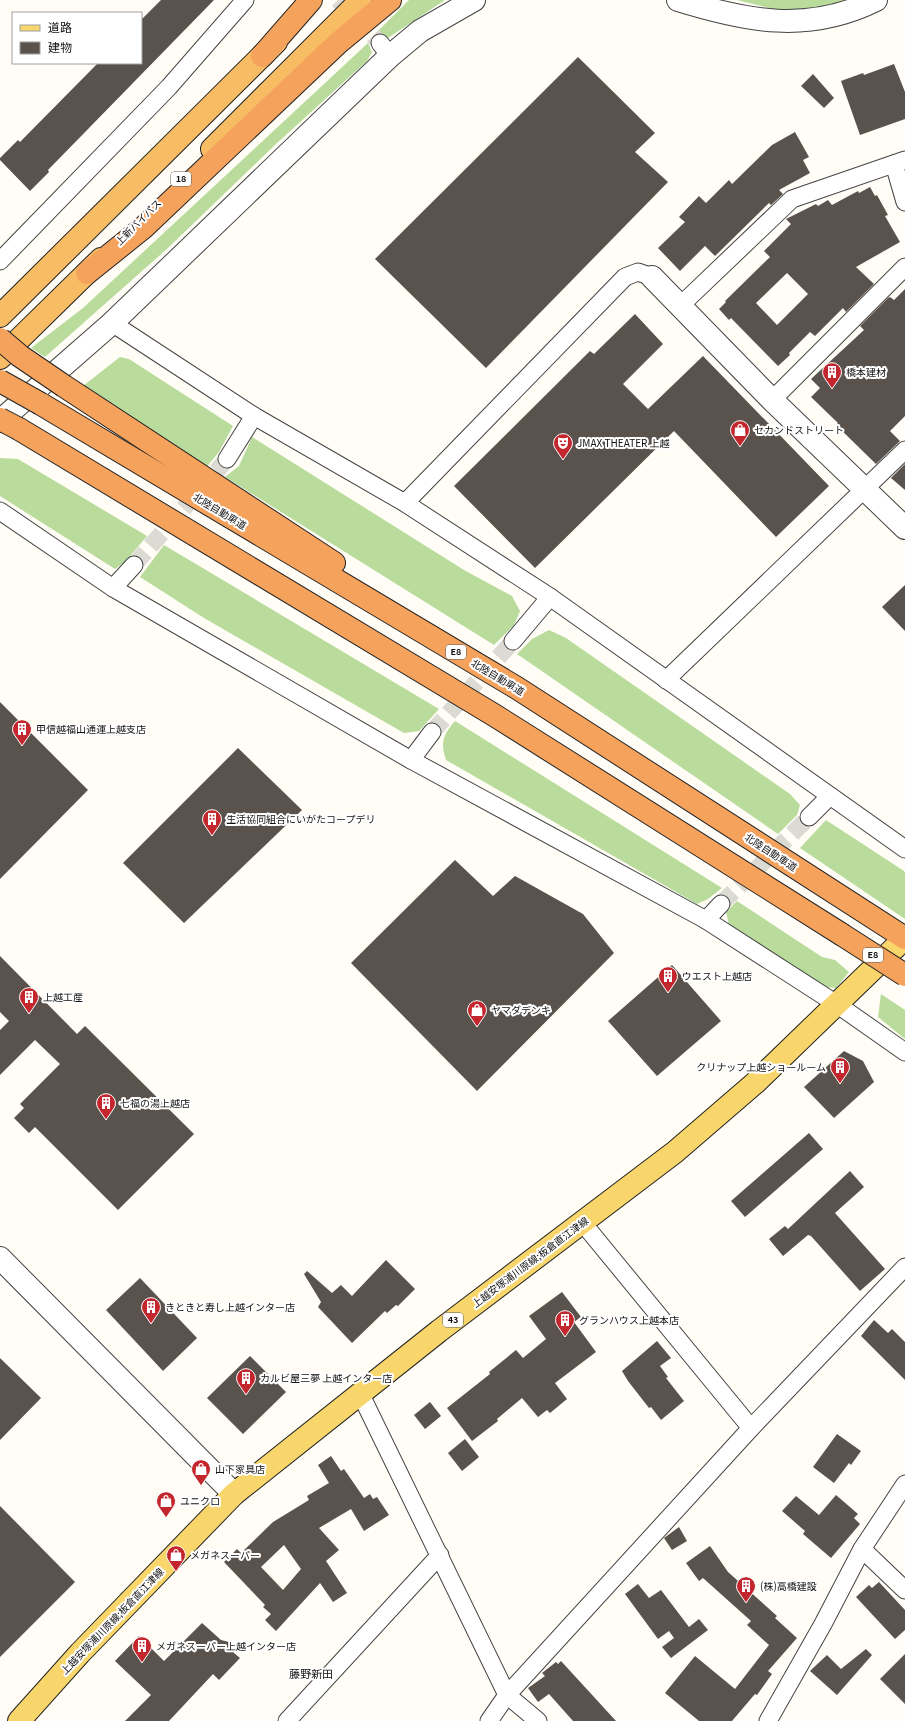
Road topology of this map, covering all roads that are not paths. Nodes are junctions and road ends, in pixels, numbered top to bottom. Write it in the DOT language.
graph roads {
  1 [pos="245,0"];
  2 [pos="311,0"];
  3 [pos="320,0"];
  4 [pos="361,0"];
  5 [pos="390,0"];
  6 [pos="474,0"];
  7 [pos="678,0"];
  8 [pos="876,0"];
  9 [pos="262,56"];
  10 [pos="899,162"];
  11 [pos="905,202"];
  12 [pos="0,261"];
  13 [pos="905,267"];
  14 [pos="86,273"];
  15 [pos="652,277"];
  16 [pos="681,305"];
  17 [pos="0,316"];
  18 [pos="112,323"];
  19 [pos="0,339"];
  20 [pos="0,358"];
  21 [pos="0,381"];
  22 [pos="772,400"];
  23 [pos="254,416"];
  24 [pos="5,423"];
  25 [pos="905,450"];
  26 [pos="227,459"];
  27 [pos="866,489"];
  28 [pos="405,503"];
  29 [pos="0,511"];
  30 [pos="905,528"];
  31 [pos="134,565"];
  32 [pos="113,588"];
  33 [pos="550,597"];
  34 [pos="513,641"];
  35 [pos="666,680"];
  36 [pos="516,688"];
  37 [pos="432,732"];
  38 [pos="411,760"];
  39 [pos="830,796"];
  40 [pos="809,817"];
  41 [pos="905,849"];
  42 [pos="721,904"];
  43 [pos="706,920"];
  44 [pos="905,938"];
  45 [pos="905,975"];
  46 [pos="838,1005"];
  47 [pos="905,1052"];
  48 [pos="582,1222"];
  49 [pos="0,1258"];
  50 [pos="905,1267"];
  51 [pos="360,1394"];
  52 [pos="751,1428"];
  53 [pos="905,1484"];
  54 [pos="234,1494"];
  55 [pos="862,1549"];
  56 [pos="440,1555"];
  57 [pos="905,1590"];
  58 [pos="507,1695"];
  59 [pos="20,1721"];
  60 [pos="287,1721"];
  61 [pos="489,1721"];
  62 [pos="538,1721"];
  63 [pos="768,1721"];
  1 -- 12 [label="street"];
  2 -- 9 [label="highway"];
  3 -- 9 [label="highway"];
  4 -- 14 [label="highway, 上新バイパス / 18"];
  5 -- 14 [label="highway"];
  6 -- 18 [label="street"];
  7 -- 8 [label="street"];
  9 -- 17 [label="highway"];
  10 -- 11 [label="street"];
  10 -- 16 [label="street"];
  13 -- 22 [label="street"];
  14 -- 20 [label="highway, 上新バイパス / 18"];
  15 -- 16 [label="street"];
  15 -- 28 [label="street"];
  16 -- 22 [label="street"];
  18 -- 23 [label="street"];
  18 -- 24 [label="street"];
  19 -- 36 [label="highway, bridge"];
  21 -- 36 [label="highway, 北陸自動車道 / E8, bridge"];
  22 -- 27 [label="street"];
  23 -- 26 [label="street"];
  23 -- 28 [label="street"];
  24 -- 45 [label="highway, E8, bridge"];
  25 -- 27 [label="street"];
  27 -- 30 [label="street"];
  27 -- 35 [label="street"];
  28 -- 33 [label="street"];
  29 -- 32 [label="street"];
  31 -- 32 [label="street"];
  32 -- 38 [label="street"];
  33 -- 34 [label="street"];
  33 -- 35 [label="street"];
  35 -- 39 [label="street"];
  36 -- 44 [label="highway, 北陸自動車道 / E8"];
  37 -- 38 [label="street"];
  38 -- 43 [label="street"];
  39 -- 40 [label="street"];
  39 -- 41 [label="street"];
  42 -- 43 [label="street"];
  43 -- 46 [label="street"];
  44 -- 46 [label="main road, 上越安塚浦川原線;板倉直江津線 / 43"];
  46 -- 47 [label="street"];
  46 -- 48 [label="main road, 上越安塚浦川原線;板倉直江津線 / 43"];
  48 -- 51 [label="main road, 上越安塚浦川原線;板倉直江津線 / 43"];
  48 -- 52 [label="street"];
  49 -- 54 [label="street"];
  50 -- 52 [label="street"];
  51 -- 54 [label="main road, 上越安塚浦川原線;板倉直江津線 / 43"];
  51 -- 56 [label="street"];
  52 -- 58 [label="street"];
  53 -- 55 [label="street"];
  54 -- 59 [label="main road, 上越安塚浦川原線;板倉直江津線 / 43"];
  55 -- 57 [label="street"];
  55 -- 63 [label="street"];
  56 -- 58 [label="street"];
  56 -- 60 [label="street"];
  58 -- 61 [label="street"];
  58 -- 62 [label="street"];
}
